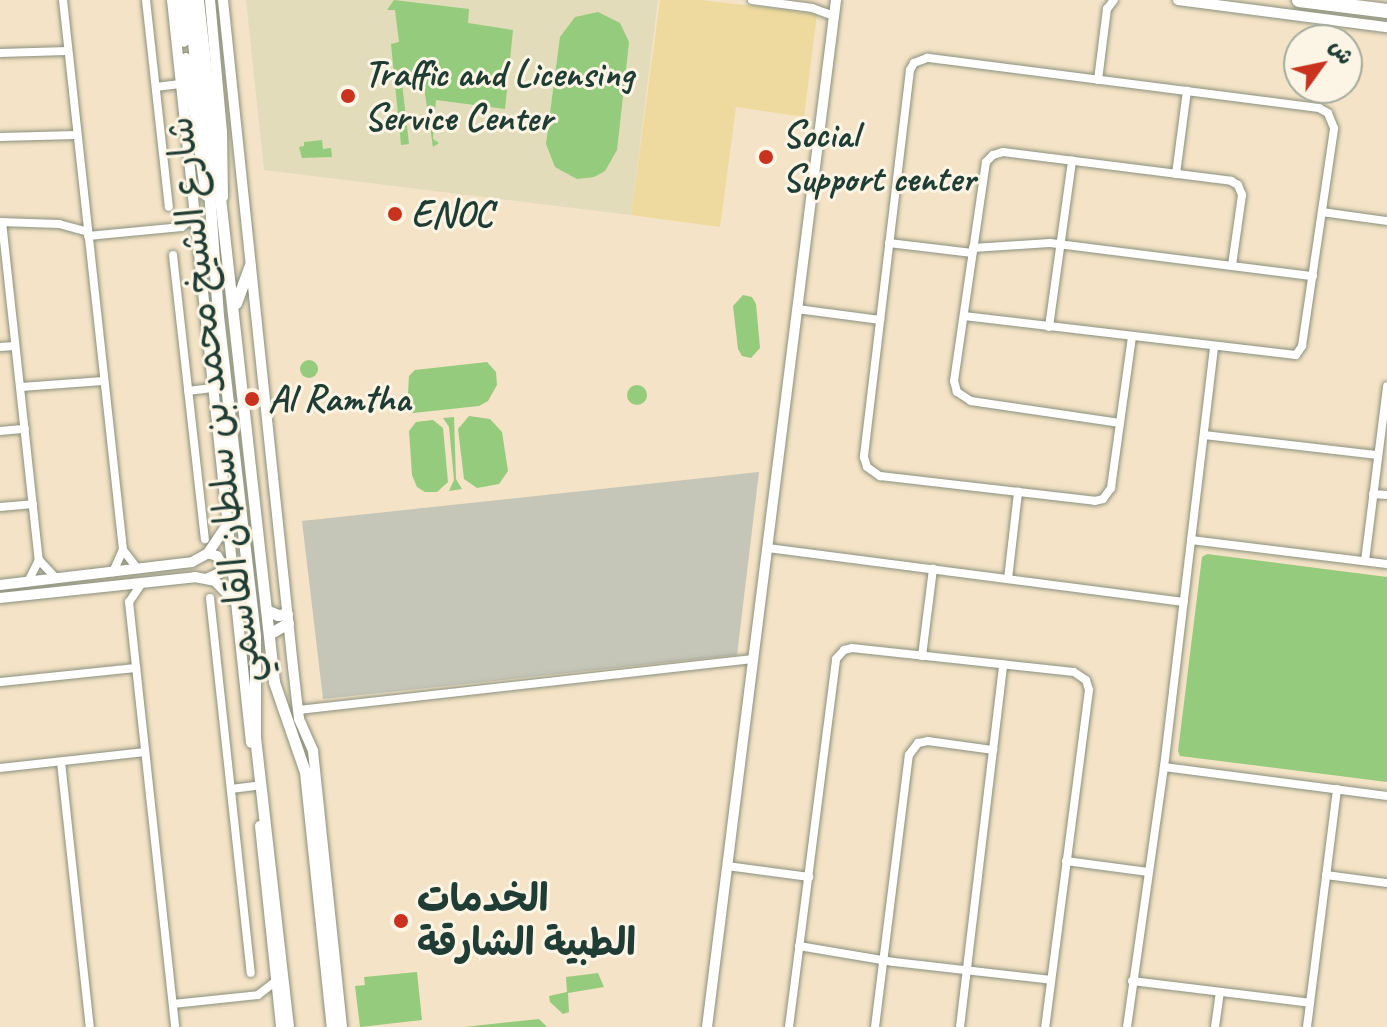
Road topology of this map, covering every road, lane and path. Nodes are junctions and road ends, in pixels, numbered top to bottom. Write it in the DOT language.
graph roads {
  1 [pos="63,0"];
  2 [pos="146,0"];
  3 [pos="172,0"];
  4 [pos="180,0"];
  5 [pos="188,0"];
  6 [pos="206,0"];
  7 [pos="223,0"];
  8 [pos="752,0"];
  9 [pos="836,0"];
  10 [pos="1114,0"];
  11 [pos="1178,0"];
  12 [pos="1299,0"];
  13 [pos="1330,4"];
  14 [pos="1105,5"];
  15 [pos="1387,11"];
  16 [pos="225,15"];
  17 [pos="834,16"];
  18 [pos="1387,18"];
  19 [pos="1387,27"];
  20 [pos="67,51"];
  21 [pos="0,53"];
  22 [pos="187,69"];
  23 [pos="1098,80"];
  24 [pos="182,84"];
  25 [pos="156,87"];
  26 [pos="1187,91"];
  27 [pos="76,135"];
  28 [pos="0,137"];
  29 [pos="1072,161"];
  30 [pos="1176,174"];
  31 [pos="207,200"];
  32 [pos="169,207"];
  33 [pos="1322,212"];
  34 [pos="196,213"];
  35 [pos="1387,221"];
  36 [pos="1,222"];
  37 [pos="176,228"];
  38 [pos="88,234"];
  39 [pos="200,243"];
  40 [pos="889,243"];
  41 [pos="1060,244"];
  42 [pos="972,250"];
  43 [pos="173,255"];
  44 [pos="250,265"];
  45 [pos="1232,265"];
  46 [pos="1313,276"];
  47 [pos="797,309"];
  48 [pos="234,315"];
  49 [pos="964,316"];
  50 [pos="880,320"];
  51 [pos="1049,327"];
  52 [pos="1132,337"];
  53 [pos="15,346"];
  54 [pos="0,347"];
  55 [pos="1214,347"];
  56 [pos="103,381"];
  57 [pos="1387,386"];
  58 [pos="21,387"];
  59 [pos="214,388"];
  60 [pos="188,391"];
  61 [pos="228,415"];
  62 [pos="1120,423"];
  63 [pos="25,429"];
  64 [pos="0,431"];
  65 [pos="1204,435"];
  66 [pos="222,452"];
  67 [pos="1378,455"];
  68 [pos="1018,492"];
  69 [pos="1373,494"];
  70 [pos="1387,495"];
  71 [pos="33,504"];
  72 [pos="0,507"];
  73 [pos="229,521"];
  74 [pos="205,539"];
  75 [pos="1191,540"];
  76 [pos="768,548"];
  77 [pos="123,550"];
  78 [pos="208,553"];
  79 [pos="39,560"];
  80 [pos="1365,561"];
  81 [pos="1387,564"];
  82 [pos="138,569"];
  83 [pos="933,569"];
  84 [pos="113,572"];
  85 [pos="56,578"];
  86 [pos="208,578"];
  87 [pos="1008,579"];
  88 [pos="28,582"];
  89 [pos="144,582"];
  90 [pos="0,585"];
  91 [pos="114,585"];
  92 [pos="0,598"];
  93 [pos="210,598"];
  94 [pos="129,602"];
  95 [pos="235,602"];
  96 [pos="1184,602"];
  97 [pos="266,610"];
  98 [pos="288,619"];
  99 [pos="269,634"];
  100 [pos="922,656"];
  101 [pos="751,659"];
  102 [pos="1003,665"];
  103 [pos="136,668"];
  104 [pos="0,682"];
  105 [pos="298,710"];
  106 [pos="993,750"];
  107 [pos="145,752"];
  108 [pos="61,762"];
  109 [pos="1164,767"];
  110 [pos="0,768"];
  111 [pos="255,786"];
  112 [pos="231,789"];
  113 [pos="1337,789"];
  114 [pos="1387,796"];
  115 [pos="1066,861"];
  116 [pos="727,866"];
  117 [pos="1148,872"];
  118 [pos="1326,875"];
  119 [pos="809,877"];
  120 [pos="1387,883"];
  121 [pos="274,928"];
  122 [pos="799,946"];
  123 [pos="883,959"];
  124 [pos="966,971"];
  125 [pos="251,973"];
  126 [pos="1051,980"];
  127 [pos="276,981"];
  128 [pos="1132,981"];
  129 [pos="1220,992"];
  130 [pos="258,995"];
  131 [pos="1310,1003"];
  132 [pos="173,1004"];
  133 [pos="279,1006"];
  134 [pos="90,1027"];
  135 [pos="175,1027"];
  136 [pos="281,1027"];
  137 [pos="288,1027"];
  138 [pos="332,1027"];
  139 [pos="342,1027"];
  140 [pos="707,1027"];
  141 [pos="789,1027"];
  142 [pos="875,1027"];
  143 [pos="960,1027"];
  144 [pos="1045,1027"];
  145 [pos="1127,1027"];
  146 [pos="1215,1027"];
  147 [pos="1307,1027"];
  1 -- 20 [label="street"];
  2 -- 25 [label="street"];
  3 -- 24 [label="street"];
  4 -- 22 [label="street"];
  5 -- 31 [label="main road, شارع الشيخ محمد بن سلطان القاسمي"];
  6 -- 16 [label="street"];
  6 -- 48 [label="main road, شارع الشيخ محمد بن سلطان القاسمي"];
  7 -- 16 [label="street"];
  8 -- 17 [label="street"];
  9 -- 17 [label="street"];
  10 -- 14 [label="street"];
  11 -- 19 [label="street"];
  12 -- 13 [label="highway"];
  13 -- 15 [label="highway"];
  13 -- 18 [label="highway"];
  14 -- 23 [label="street"];
  16 -- 44 [label="street"];
  17 -- 47 [label="street"];
  20 -- 21 [label="street"];
  20 -- 27 [label="street"];
  22 -- 24 [label="street"];
  22 -- 31 [label="street"];
  23 -- 26 [label="street"];
  23 -- 40 [label="street"];
  24 -- 25 [label="street"];
  24 -- 34 [label="street"];
  25 -- 32 [label="street"];
  26 -- 30 [label="street"];
  26 -- 33 [label="street"];
  27 -- 28 [label="street"];
  27 -- 38 [label="street"];
  29 -- 30 [label="street"];
  29 -- 41 [label="street"];
  29 -- 42 [label="street"];
  30 -- 45 [label="street"];
  31 -- 61 [label="main road, شارع الشيخ محمد بن سلطان القاسمي"];
  33 -- 35 [label="street"];
  33 -- 46 [label="street"];
  34 -- 37 [label="street"];
  34 -- 39 [label="street"];
  36 -- 38 [label="street"];
  36 -- 53 [label="street"];
  37 -- 38 [label="street"];
  37 -- 39 [label="street"];
  38 -- 56 [label="street"];
  39 -- 59 [label="street"];
  40 -- 42 [label="street"];
  40 -- 50 [label="street"];
  41 -- 42 [label="street"];
  41 -- 45 [label="street"];
  41 -- 51 [label="street"];
  42 -- 49 [label="street"];
  43 -- 60 [label="street"];
  44 -- 48 [label="main road"];
  44 -- 98 [label="street"];
  45 -- 46 [label="street"];
  46 -- 55 [label="street"];
  47 -- 50 [label="street"];
  47 -- 76 [label="street"];
  48 -- 97 [label="main road, شارع الشيخ محمد بن سلطان القاسمي"];
  49 -- 51 [label="street"];
  49 -- 62 [label="street"];
  50 -- 68 [label="street"];
  51 -- 52 [label="street"];
  52 -- 55 [label="street"];
  52 -- 62 [label="street"];
  53 -- 54 [label="street"];
  53 -- 58 [label="street"];
  55 -- 65 [label="street"];
  56 -- 58 [label="street"];
  56 -- 77 [label="street"];
  57 -- 67 [label="street"];
  58 -- 63 [label="street"];
  59 -- 60 [label="street"];
  59 -- 66 [label="street"];
  60 -- 74 [label="street"];
  61 -- 66 [label="main road"];
  61 -- 121 [label="main road, شارع الشيخ محمد بن سلطان القاسمي"];
  62 -- 68 [label="street"];
  63 -- 64 [label="street"];
  63 -- 71 [label="street"];
  65 -- 67 [label="street"];
  65 -- 75 [label="street"];
  66 -- 73 [label="street"];
  67 -- 69 [label="street"];
  68 -- 87 [label="street"];
  69 -- 70 [label="street"];
  69 -- 80 [label="street"];
  71 -- 72 [label="street"];
  71 -- 79 [label="street"];
  73 -- 78 [label="street"];
  73 -- 95 [label="street"];
  75 -- 80 [label="street"];
  75 -- 96 [label="street"];
  76 -- 83 [label="street"];
  76 -- 101 [label="street"];
  77 -- 82 [label="street"];
  77 -- 84 [label="street"];
  78 -- 82 [label="street"];
  78 -- 86 [label="street"];
  79 -- 85 [label="street"];
  79 -- 88 [label="street"];
  80 -- 81 [label="street"];
  82 -- 84 [label="street"];
  83 -- 87 [label="street"];
  83 -- 100 [label="street"];
  84 -- 85 [label="street"];
  85 -- 88 [label="street"];
  86 -- 89 [label="street"];
  86 -- 95 [label="street"];
  87 -- 96 [label="street"];
  88 -- 90 [label="street"];
  89 -- 91 [label="street"];
  89 -- 94 [label="street"];
  91 -- 92 [label="street"];
  91 -- 94 [label="street"];
  93 -- 112 [label="street"];
  94 -- 103 [label="street"];
  95 -- 111 [label="street"];
  96 -- 109 [label="street"];
  97 -- 98 [label="main road"];
  97 -- 99 [label="main road, شارع الشيخ محمد بن سلطان القاسمي"];
  98 -- 99 [label="main road"];
  98 -- 105 [label="street"];
  99 -- 138 [label="main road, شارع الشيخ محمد بن سلطان القاسمي"];
  100 -- 102 [label="street"];
  100 -- 119 [label="street"];
  101 -- 105 [label="street"];
  101 -- 116 [label="street"];
  102 -- 106 [label="street"];
  102 -- 115 [label="street"];
  103 -- 104 [label="street"];
  103 -- 107 [label="street"];
  105 -- 139 [label="street"];
  106 -- 123 [label="street"];
  106 -- 124 [label="street"];
  107 -- 108 [label="street"];
  107 -- 132 [label="street"];
  108 -- 110 [label="street"];
  108 -- 134 [label="street"];
  109 -- 113 [label="street"];
  109 -- 117 [label="street"];
  111 -- 112 [label="street"];
  111 -- 121 [label="street"];
  112 -- 125 [label="street"];
  113 -- 114 [label="street"];
  113 -- 118 [label="street"];
  115 -- 117 [label="street"];
  115 -- 126 [label="street"];
  116 -- 119 [label="street"];
  116 -- 140 [label="street"];
  117 -- 128 [label="street"];
  118 -- 120 [label="street"];
  118 -- 131 [label="street"];
  119 -- 122 [label="street"];
  121 -- 127 [label="street"];
  121 -- 137 [label="main road, شارع الشيخ محمد بن سلطان القاسمي"];
  122 -- 123 [label="street"];
  122 -- 141 [label="street"];
  123 -- 124 [label="street"];
  123 -- 142 [label="street"];
  124 -- 126 [label="street"];
  124 -- 143 [label="street"];
  126 -- 144 [label="street"];
  127 -- 130 [label="street"];
  127 -- 133 [label="street"];
  128 -- 129 [label="street"];
  128 -- 145 [label="street"];
  129 -- 131 [label="street"];
  129 -- 146 [label="street"];
  130 -- 132 [label="street"];
  130 -- 133 [label="street"];
  131 -- 147 [label="street"];
  132 -- 135 [label="street"];
  133 -- 136 [label="street"];
}
